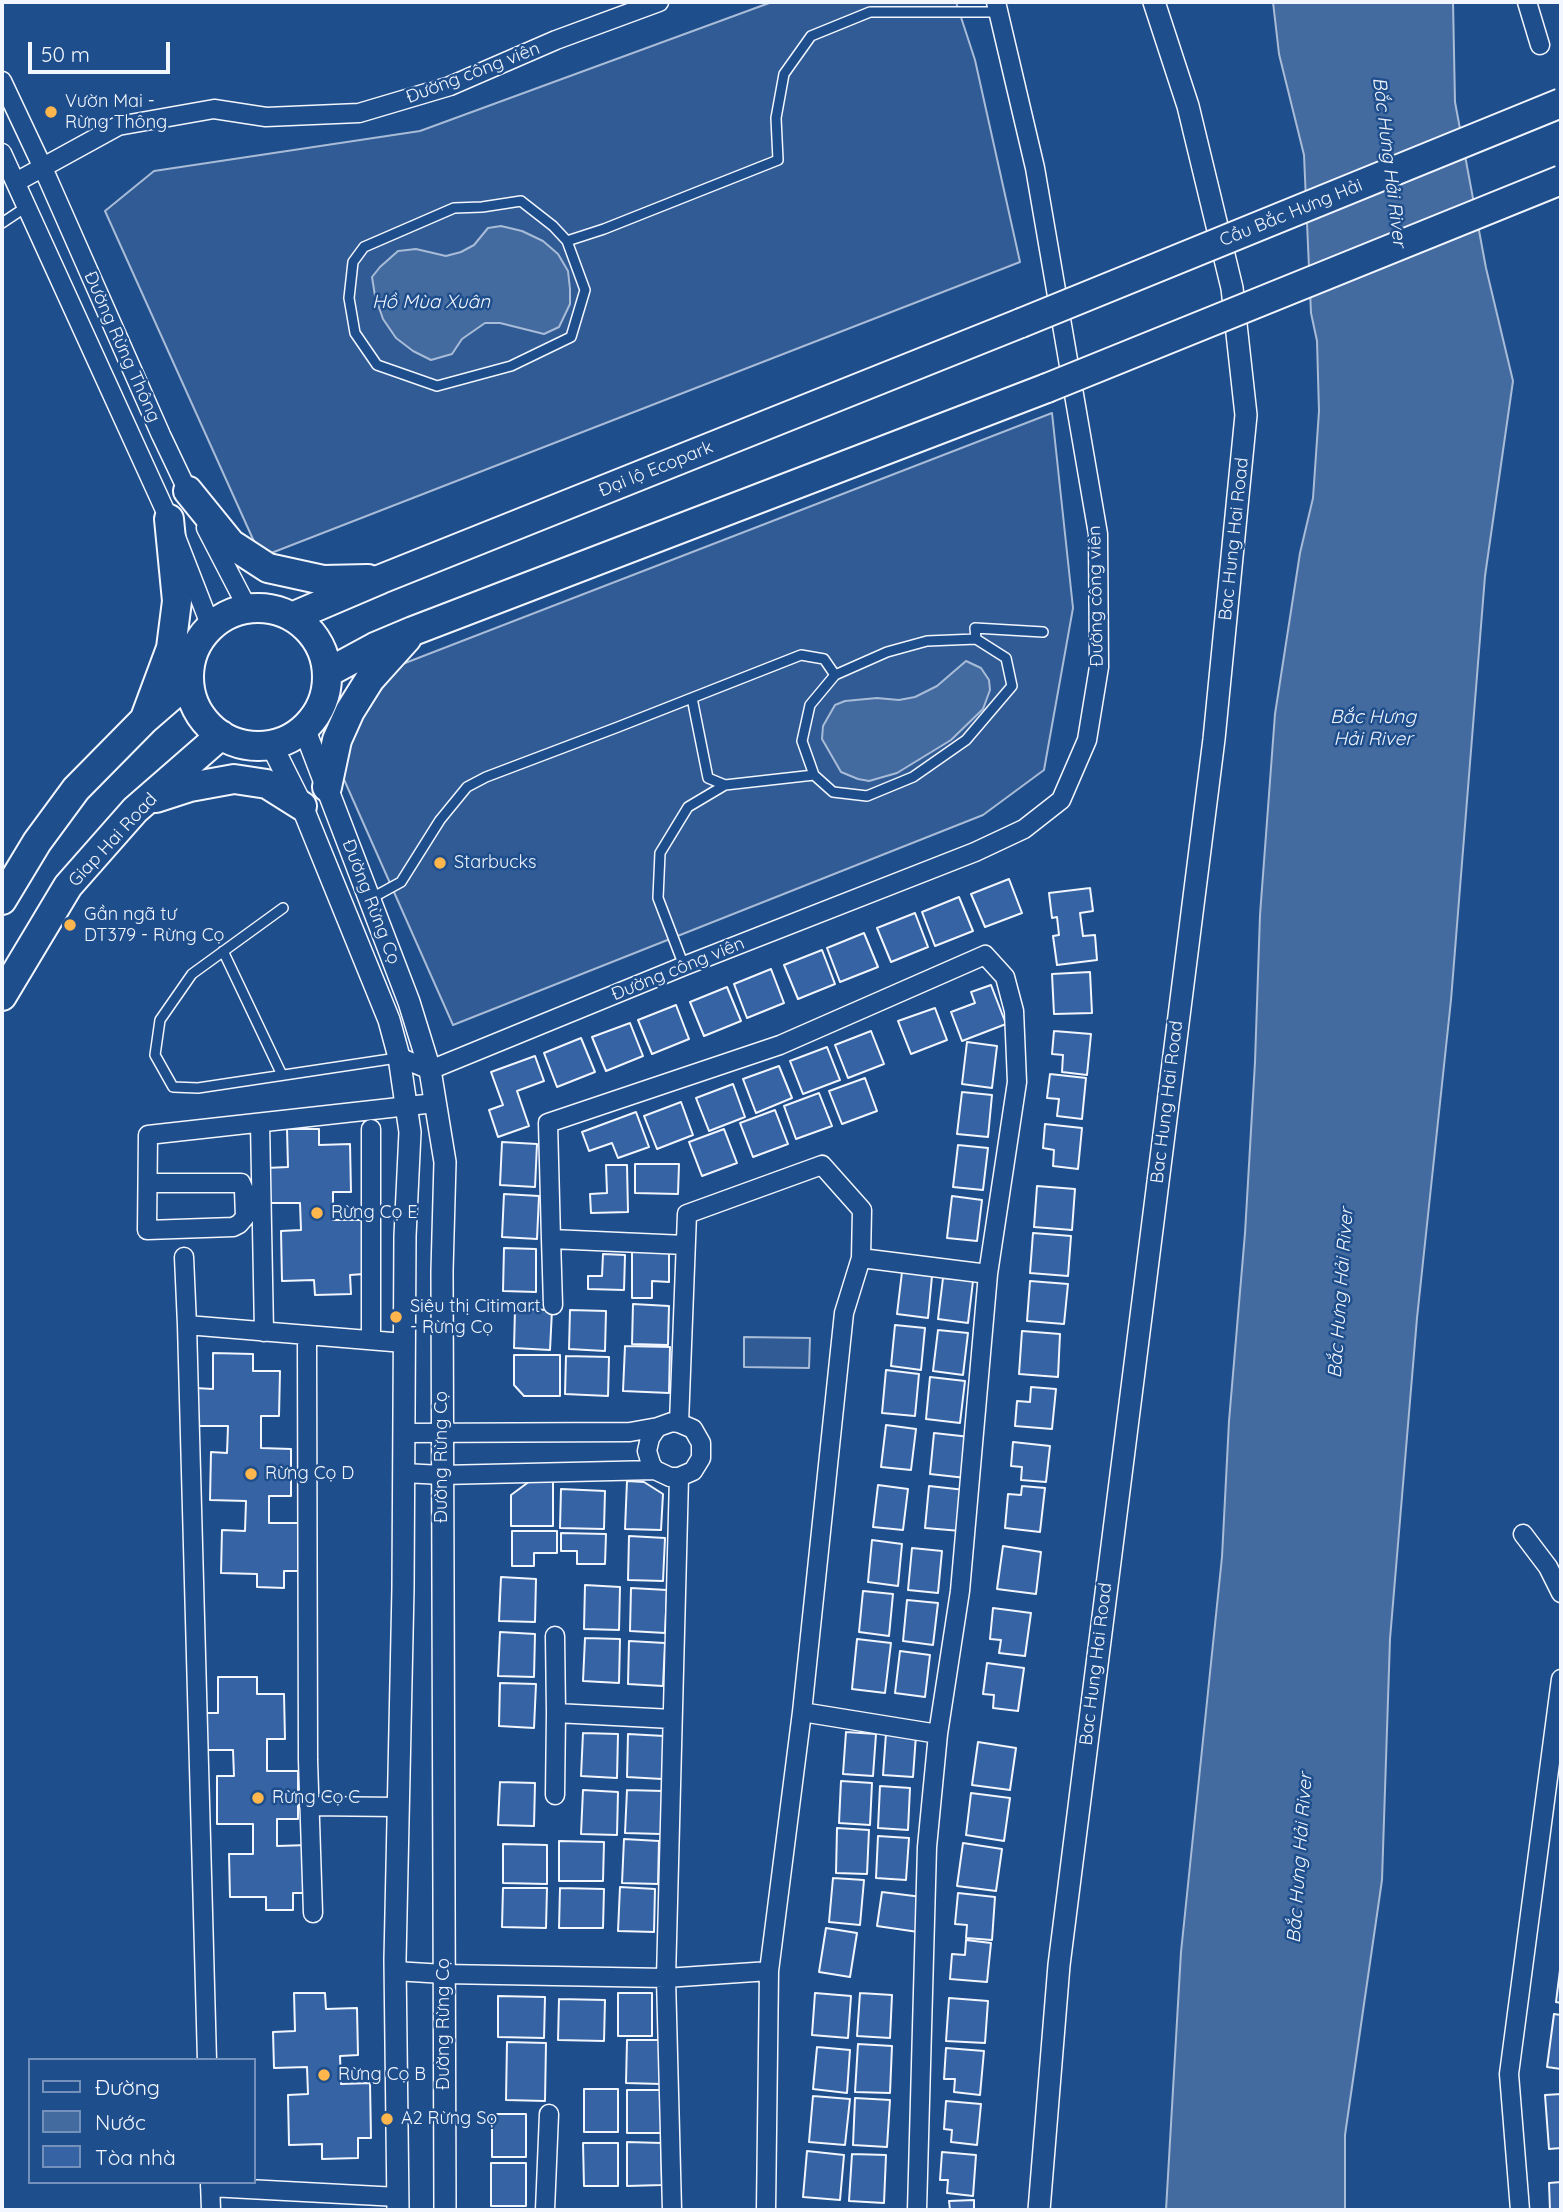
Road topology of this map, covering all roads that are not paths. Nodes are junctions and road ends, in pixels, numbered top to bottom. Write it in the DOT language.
graph roads {
  1 [pos="659,2"];
  2 [pos="1154,2"];
  3 [pos="1527,2"];
  4 [pos="998,7"];
  5 [pos="1540,45"];
  6 [pos="2,81"];
  7 [pos="1561,103"];
  8 [pos="2,153"];
  9 [pos="43,168"];
  10 [pos="1561,180"];
  11 [pos="16,182"];
  12 [pos="26,208"];
  13 [pos="2,223"];
  14 [pos="567,241"];
  15 [pos="1021,323"];
  16 [pos="188,491"];
  17 [pos="169,519"];
  18 [pos="381,579"];
  19 [pos="248,609"];
  20 [pos="292,617"];
  21 [pos="211,627"];
  22 [pos="414,631"];
  23 [pos="1043,632"];
  24 [pos="976,639"];
  25 [pos="327,673"];
  26 [pos="835,675"];
  27 [pos="189,681"];
  28 [pos="692,698"];
  29 [pos="144,720"];
  30 [pos="304,728"];
  31 [pos="221,735"];
  32 [pos="271,744"];
  33 [pos="814,775"];
  34 [pos="725,785"];
  35 [pos="327,786"];
  36 [pos="147,800"];
  37 [pos="302,806"];
  38 [pos="370,899"];
  39 [pos="2,901"];
  40 [pos="283,908"];
  41 [pos="223,951"];
  42 [pos="684,965"];
  43 [pos="2,996"];
  44 [pos="399,1058"];
  45 [pos="430,1070"];
  46 [pos="282,1075"];
  47 [pos="435,1103"];
  48 [pos="407,1107"];
  49 [pos="260,1123"];
  50 [pos="371,1129"];
  51 [pos="148,1182"];
  52 [pos="551,1239"];
  53 [pos="685,1245"];
  54 [pos="184,1257"];
  55 [pos="861,1258"];
  56 [pos="988,1274"];
  57 [pos="553,1305"];
  58 [pos="187,1325"];
  59 [pos="264,1332"];
  60 [pos="307,1336"];
  61 [pos="371,1340"];
  62 [pos="404,1343"];
  63 [pos="680,1423"];
  64 [pos="658,1427"];
  65 [pos="404,1433"];
  66 [pos="442,1434"];
  67 [pos="655,1469"];
  68 [pos="404,1473"];
  69 [pos="442,1475"];
  70 [pos="678,1477"];
  71 [pos="1523,1534"];
  72 [pos="1561,1593"];
  73 [pos="555,1636"];
  74 [pos="1561,1679"];
  75 [pos="802,1712"];
  76 [pos="556,1713"];
  77 [pos="672,1719"];
  78 [pos="938,1734"];
  79 [pos="555,1795"];
  80 [pos="309,1806"];
  81 [pos="398,1807"];
  82 [pos="313,1913"];
  83 [pos="396,1971"];
  84 [pos="769,1971"];
  85 [pos="444,1974"];
  86 [pos="666,1978"];
  87 [pos="207,2058"];
  88 [pos="549,2114"];
  89 [pos="210,2185"];
  90 [pos="398,2203"];
  91 [pos="211,2210"];
  92 [pos="445,2210"];
  93 [pos="545,2210"];
  94 [pos="672,2210"];
  95 [pos="766,2210"];
  96 [pos="917,2210"];
  97 [pos="1039,2210"];
  98 [pos="1520,2210"];
  1 -- 9 [label="street, Đường công viên"];
  2 -- 97 [label="street, Bac Hung Hai Road"];
  3 -- 5 [label="street"];
  4 -- 14 [label="lane"];
  4 -- 42 [label="street, Đường công viên"];
  6 -- 9 [label="street, Đường Rừng Thông"];
  7 -- 15 [label="highway, Cầu Bắc Hưng Hải, bridge"];
  8 -- 11 [label="street, Đường Rừng Thông"];
  9 -- 11 [label="street, Đường công viên"];
  9 -- 16 [label="street, Đường Rừng Thông"];
  10 -- 22 [label="highway, bridge"];
  11 -- 12 [label="street, Đường Rừng Thông"];
  12 -- 13 [label="lane"];
  12 -- 17 [label="street, Đường Rừng Thông"];
  14 -- 14 [label="lane"];
  15 -- 18 [label="highway, Đại lộ Ecopark"];
  16 -- 18 [label="highway"];
  16 -- 19 [label="street, Đường Rừng Thông"];
  17 -- 21 [label="street, Đường Rừng Thông"];
  17 -- 29 [label="highway"];
  18 -- 20 [label="highway, Đại lộ Ecopark"];
  19 -- 20 [label="highway"];
  19 -- 21 [label="highway"];
  20 -- 25 [label="highway"];
  21 -- 27 [label="highway"];
  22 -- 25 [label="highway"];
  22 -- 35 [label="highway"];
  23 -- 24 [label="lane"];
  24 -- 26 [label="lane"];
  24 -- 33 [label="lane"];
  25 -- 30 [label="highway"];
  26 -- 28 [label="lane"];
  26 -- 33 [label="lane"];
  27 -- 29 [label="highway"];
  27 -- 31 [label="highway"];
  28 -- 34 [label="lane"];
  28 -- 38 [label="lane"];
  29 -- 39 [label="highway"];
  30 -- 32 [label="highway"];
  30 -- 35 [label="street, Đường Rừng Cọ"];
  31 -- 32 [label="highway"];
  31 -- 36 [label="highway, Giap Hai Road"];
  32 -- 37 [label="street, Đường Rừng Cọ"];
  33 -- 34 [label="lane"];
  34 -- 42 [label="lane"];
  35 -- 38 [label="street, Đường Rừng Cọ"];
  36 -- 37 [label="highway"];
  36 -- 43 [label="highway, Giap Hai Road"];
  37 -- 44 [label="street, Đường Rừng Cọ"];
  38 -- 45 [label="street, Đường Rừng Cọ"];
  40 -- 41 [label="lane"];
  41 -- 46 [label="lane"];
  41 -- 46 [label="lane"];
  42 -- 45 [label="street, Đường công viên"];
  44 -- 45 [label="street"];
  44 -- 46 [label="lane"];
  44 -- 48 [label="street, Đường Rừng Cọ"];
  45 -- 47 [label="street, Đường Rừng Cọ"];
  47 -- 48 [label="street"];
  47 -- 66 [label="street, Đường Rừng Cọ"];
  48 -- 49 [label="street"];
  48 -- 62 [label="street, Đường Rừng Cọ"];
  49 -- 51 [label="street"];
  49 -- 59 [label="street"];
  50 -- 61 [label="street"];
  51 -- 51 [label="street"];
  52 -- 53 [label="street"];
  52 -- 56 [label="street"];
  52 -- 57 [label="street"];
  53 -- 55 [label="street"];
  53 -- 63 [label="street"];
  54 -- 58 [label="street"];
  55 -- 56 [label="street"];
  55 -- 75 [label="street"];
  56 -- 78 [label="street"];
  58 -- 59 [label="street"];
  58 -- 87 [label="street"];
  59 -- 60 [label="street"];
  60 -- 61 [label="street"];
  60 -- 80 [label="street"];
  61 -- 62 [label="street"];
  62 -- 65 [label="street, Đường Rừng Cọ"];
  63 -- 64 [label="street"];
  63 -- 70 [label="street"];
  64 -- 66 [label="street"];
  64 -- 67 [label="street"];
  65 -- 66 [label="street"];
  65 -- 68 [label="street, Đường Rừng Cọ"];
  66 -- 69 [label="street, Đường Rừng Cọ"];
  67 -- 69 [label="street"];
  67 -- 70 [label="street"];
  68 -- 69 [label="street"];
  68 -- 81 [label="street, Đường Rừng Cọ"];
  69 -- 85 [label="street, Đường Rừng Cọ"];
  70 -- 77 [label="street"];
  71 -- 72 [label="street"];
  73 -- 76 [label="street"];
  74 -- 98 [label="street"];
  75 -- 78 [label="street"];
  75 -- 84 [label="street"];
  76 -- 77 [label="street"];
  76 -- 79 [label="street"];
  77 -- 86 [label="street"];
  78 -- 96 [label="street"];
  80 -- 81 [label="street"];
  80 -- 82 [label="street"];
  81 -- 83 [label="street, Đường Rừng Cọ"];
  83 -- 85 [label="street"];
  83 -- 90 [label="street, Đường Rừng Cọ"];
  84 -- 86 [label="street"];
  84 -- 95 [label="street"];
  85 -- 86 [label="street"];
  85 -- 92 [label="street, Đường Rừng Cọ"];
  86 -- 94 [label="street"];
  88 -- 93 [label="street"];
  89 -- 90 [label="street"];
  89 -- 91 [label="street"];
}
